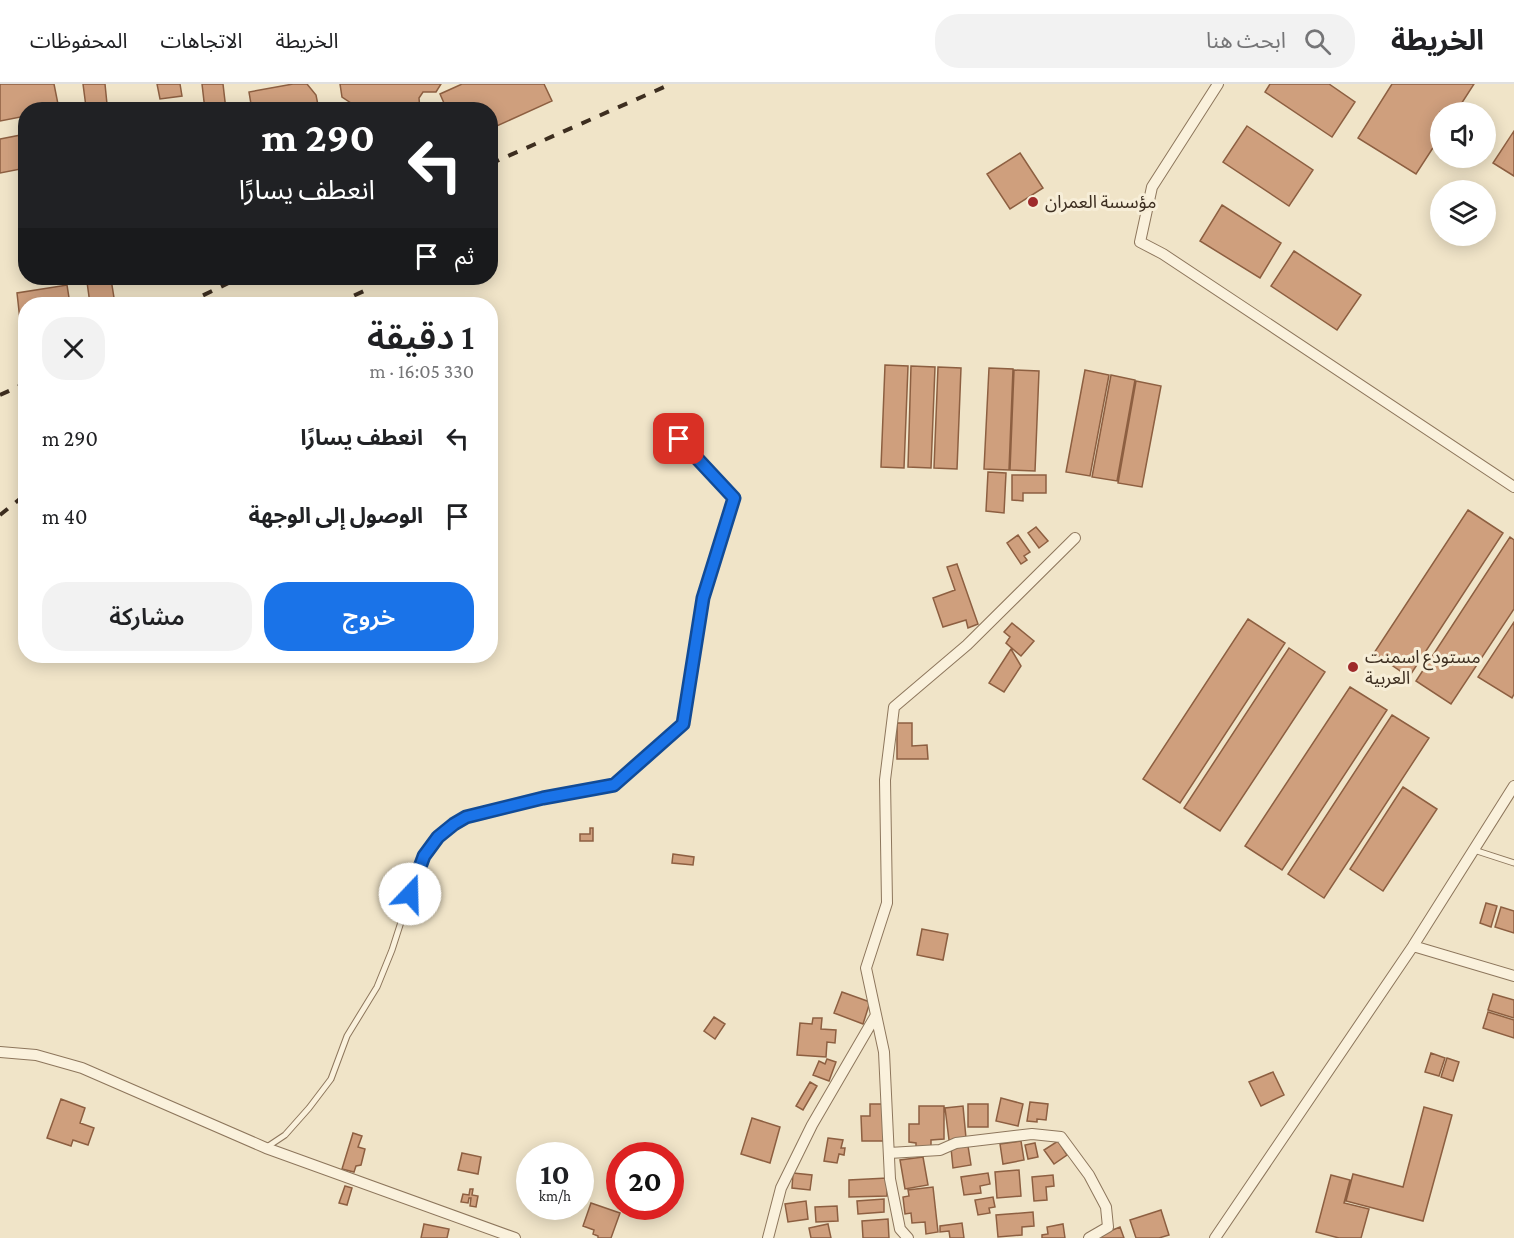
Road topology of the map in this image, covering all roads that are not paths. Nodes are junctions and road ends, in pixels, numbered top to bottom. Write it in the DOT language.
graph roads {
  1 [pos="1218,84"];
  2 [pos="679,439"];
  3 [pos="1514,487"];
  4 [pos="1075,538"];
  5 [pos="1514,786"];
  6 [pos="1473,850"];
  7 [pos="1514,863"];
  8 [pos="1413,946"];
  9 [pos="1514,976"];
  10 [pos="876,1016"];
  11 [pos="0,1052"];
  12 [pos="266,1148"];
  13 [pos="889,1153"];
  14 [pos="509,1237"];
  15 [pos="768,1238"];
  16 [pos="908,1238"];
  17 [pos="1089,1238"];
  18 [pos="1215,1238"];
  1 -- 3 [label="street"];
  2 -- 12 [label="lane"];
  4 -- 10 [label="street"];
  5 -- 6 [label="street"];
  6 -- 7 [label="lane"];
  6 -- 8 [label="street"];
  8 -- 9 [label="street"];
  8 -- 18 [label="street"];
  10 -- 13 [label="street"];
  10 -- 15 [label="street"];
  11 -- 12 [label="street"];
  12 -- 14 [label="street"];
  13 -- 16 [label="street"];
  13 -- 17 [label="street"];
}
